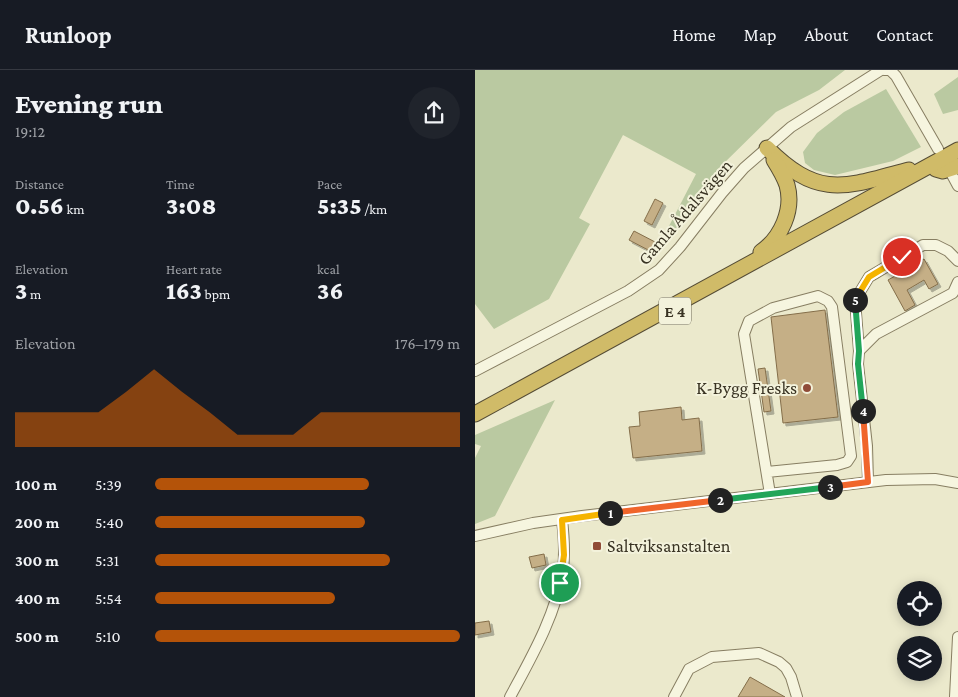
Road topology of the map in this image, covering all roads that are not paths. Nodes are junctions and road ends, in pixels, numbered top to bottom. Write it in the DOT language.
graph roads {
  1 [pos="882,70"];
  2 [pos="890,70"];
  3 [pos="767,148"];
  4 [pos="958,150"];
  5 [pos="958,157"];
  6 [pos="943,164"];
  7 [pos="958,186"];
  8 [pos="958,261"];
  9 [pos="754,262"];
  10 [pos="958,282"];
  11 [pos="859,351"];
  12 [pos="475,371"];
  13 [pos="475,414"];
  14 [pos="475,421"];
  15 [pos="767,472"];
  16 [pos="868,482"];
  17 [pos="958,483"];
  18 [pos="770,494"];
  19 [pos="562,520"];
  20 [pos="475,536"];
  21 [pos="958,637"];
  22 [pos="510,697"];
  23 [pos="674,697"];
  24 [pos="797,697"];
  25 [pos="955,697"];
  1 -- 2 [label="street, Gamla Ådalsvägen"];
  1 -- 3 [label="street, Gamla Ådalsvägen"];
  2 -- 6 [label="street, Gamla Ådalsvägen"];
  3 -- 6 [label="highway, E 4"];
  3 -- 9 [label="highway, E 4"];
  3 -- 12 [label="street, Gamla Ådalsvägen"];
  4 -- 6 [label="highway, E 4"];
  5 -- 6 [label="highway, E 4"];
  6 -- 7 [label="street, Gamla Ådalsvägen"];
  6 -- 9 [label="highway, E 4"];
  6 -- 14 [label="highway, E 4"];
  8 -- 11 [label="street"];
  9 -- 13 [label="highway, E 4"];
  10 -- 11 [label="street"];
  11 -- 16 [label="street"];
  15 -- 15 [label="street"];
  15 -- 18 [label="street"];
  16 -- 17 [label="street"];
  16 -- 18 [label="street"];
  18 -- 19 [label="street"];
  19 -- 20 [label="street"];
  19 -- 22 [label="street"];
  21 -- 25 [label="street"];
  23 -- 24 [label="street"];
}
